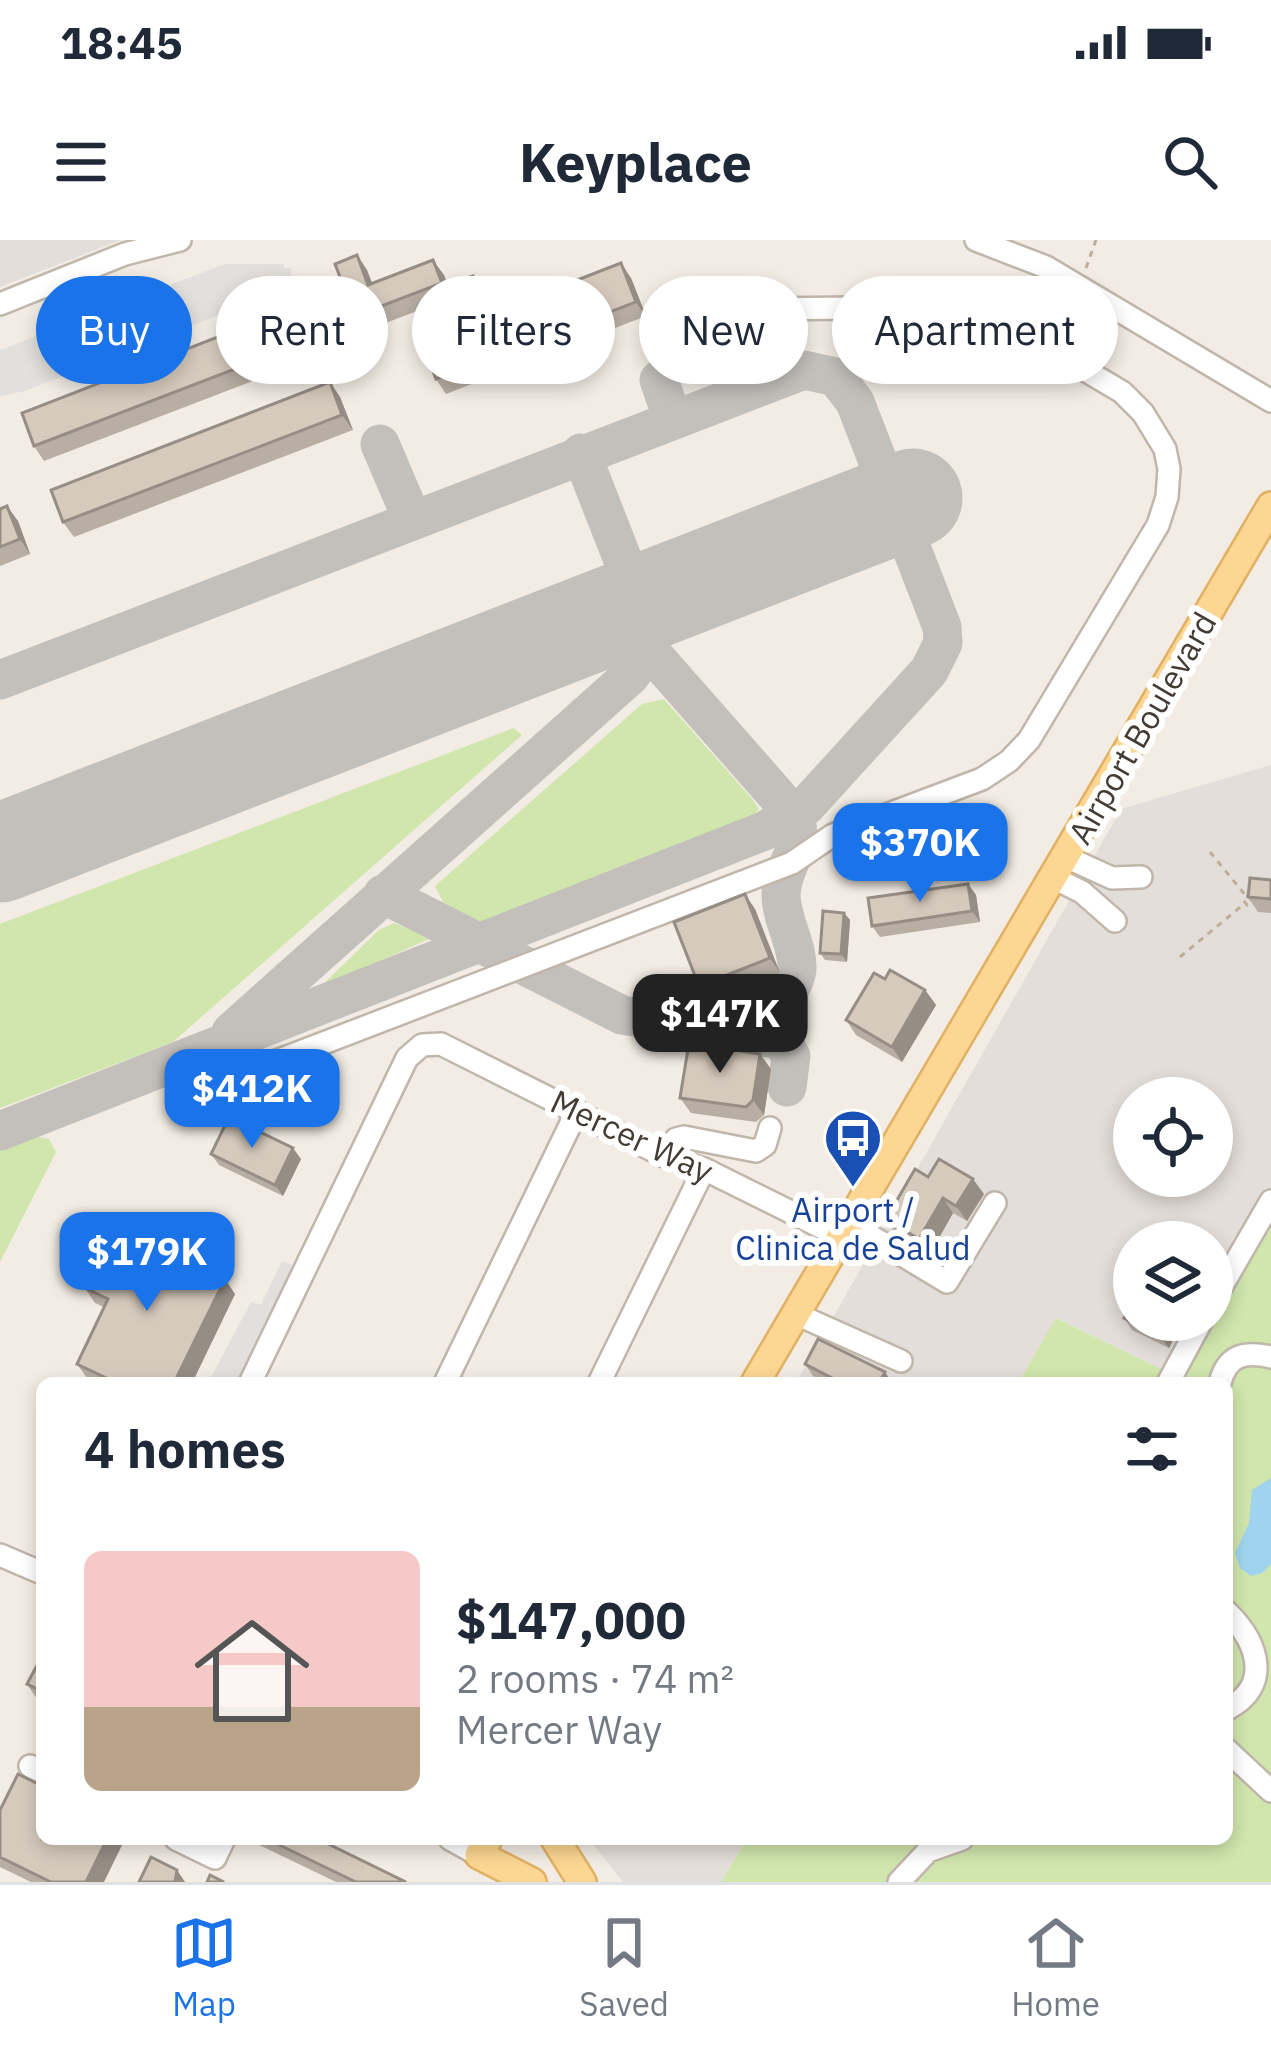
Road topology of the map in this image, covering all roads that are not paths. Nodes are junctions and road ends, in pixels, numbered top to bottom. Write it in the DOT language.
graph roads {
  1 [pos="180,240"];
  2 [pos="976,240"];
  3 [pos="0,304"];
  4 [pos="808,308"];
  5 [pos="1271,401"];
  6 [pos="1271,506"];
  7 [pos="1060,867"];
  8 [pos="196,1092"];
  9 [pos="577,1112"];
  10 [pos="770,1128"];
  11 [pos="737,1148"];
  12 [pos="664,1156"];
  13 [pos="704,1169"];
  14 [pos="731,1182"];
  15 [pos="1271,1202"];
  16 [pos="995,1203"];
  17 [pos="845,1230"];
  18 [pos="1233,1267"];
  19 [pos="796,1314"];
  20 [pos="1195,1341"];
  21 [pos="1271,1357"];
  22 [pos="901,1361"];
  23 [pos="253,1377"];
  24 [pos="449,1377"];
  25 [pos="601,1377"];
  26 [pos="759,1377"];
  27 [pos="1173,1377"];
  28 [pos="1222,1377"];
  29 [pos="0,1555"];
  30 [pos="36,1570"];
  31 [pos="1233,1619"];
  32 [pos="1233,1706"];
  33 [pos="1233,1756"];
  34 [pos="1271,1791"];
  35 [pos="188,1845"];
  36 [pos="221,1845"];
  37 [pos="559,1845"];
  38 [pos="945,1845"];
  39 [pos="483,1847"];
  40 [pos="532,1882"];
  41 [pos="582,1882"];
  42 [pos="899,1882"];
  1 -- 3 [label="street"];
  2 -- 5 [label="street"];
  4 -- 8 [label="street"];
  6 -- 7 [label="main road, Airport Boulevard"];
  7 -- 7 [label="street"];
  7 -- 17 [label="main road, Airport Boulevard"];
  9 -- 12 [label="street, Mercer Way"];
  9 -- 23 [label="street, Mercer Way"];
  9 -- 24 [label="street"];
  10 -- 11 [label="street"];
  11 -- 12 [label="street"];
  11 -- 14 [label="street"];
  12 -- 13 [label="street, Mercer Way"];
  13 -- 14 [label="street, Mercer Way"];
  13 -- 25 [label="street"];
  14 -- 17 [label="street, Mercer Way"];
  15 -- 18 [label="street"];
  16 -- 17 [label="street, Mercer Way"];
  17 -- 19 [label="main road, Airport Boulevard"];
  19 -- 22 [label="street"];
  19 -- 26 [label="main road, Airport Boulevard"];
  20 -- 27 [label="street"];
  21 -- 28 [label="street"];
  29 -- 30 [label="street"];
  31 -- 32 [label="street"];
  33 -- 34 [label="street"];
  35 -- 36 [label="street"];
  37 -- 41 [label="main road"];
  38 -- 42 [label="street"];
  39 -- 40 [label="main road"];
}
